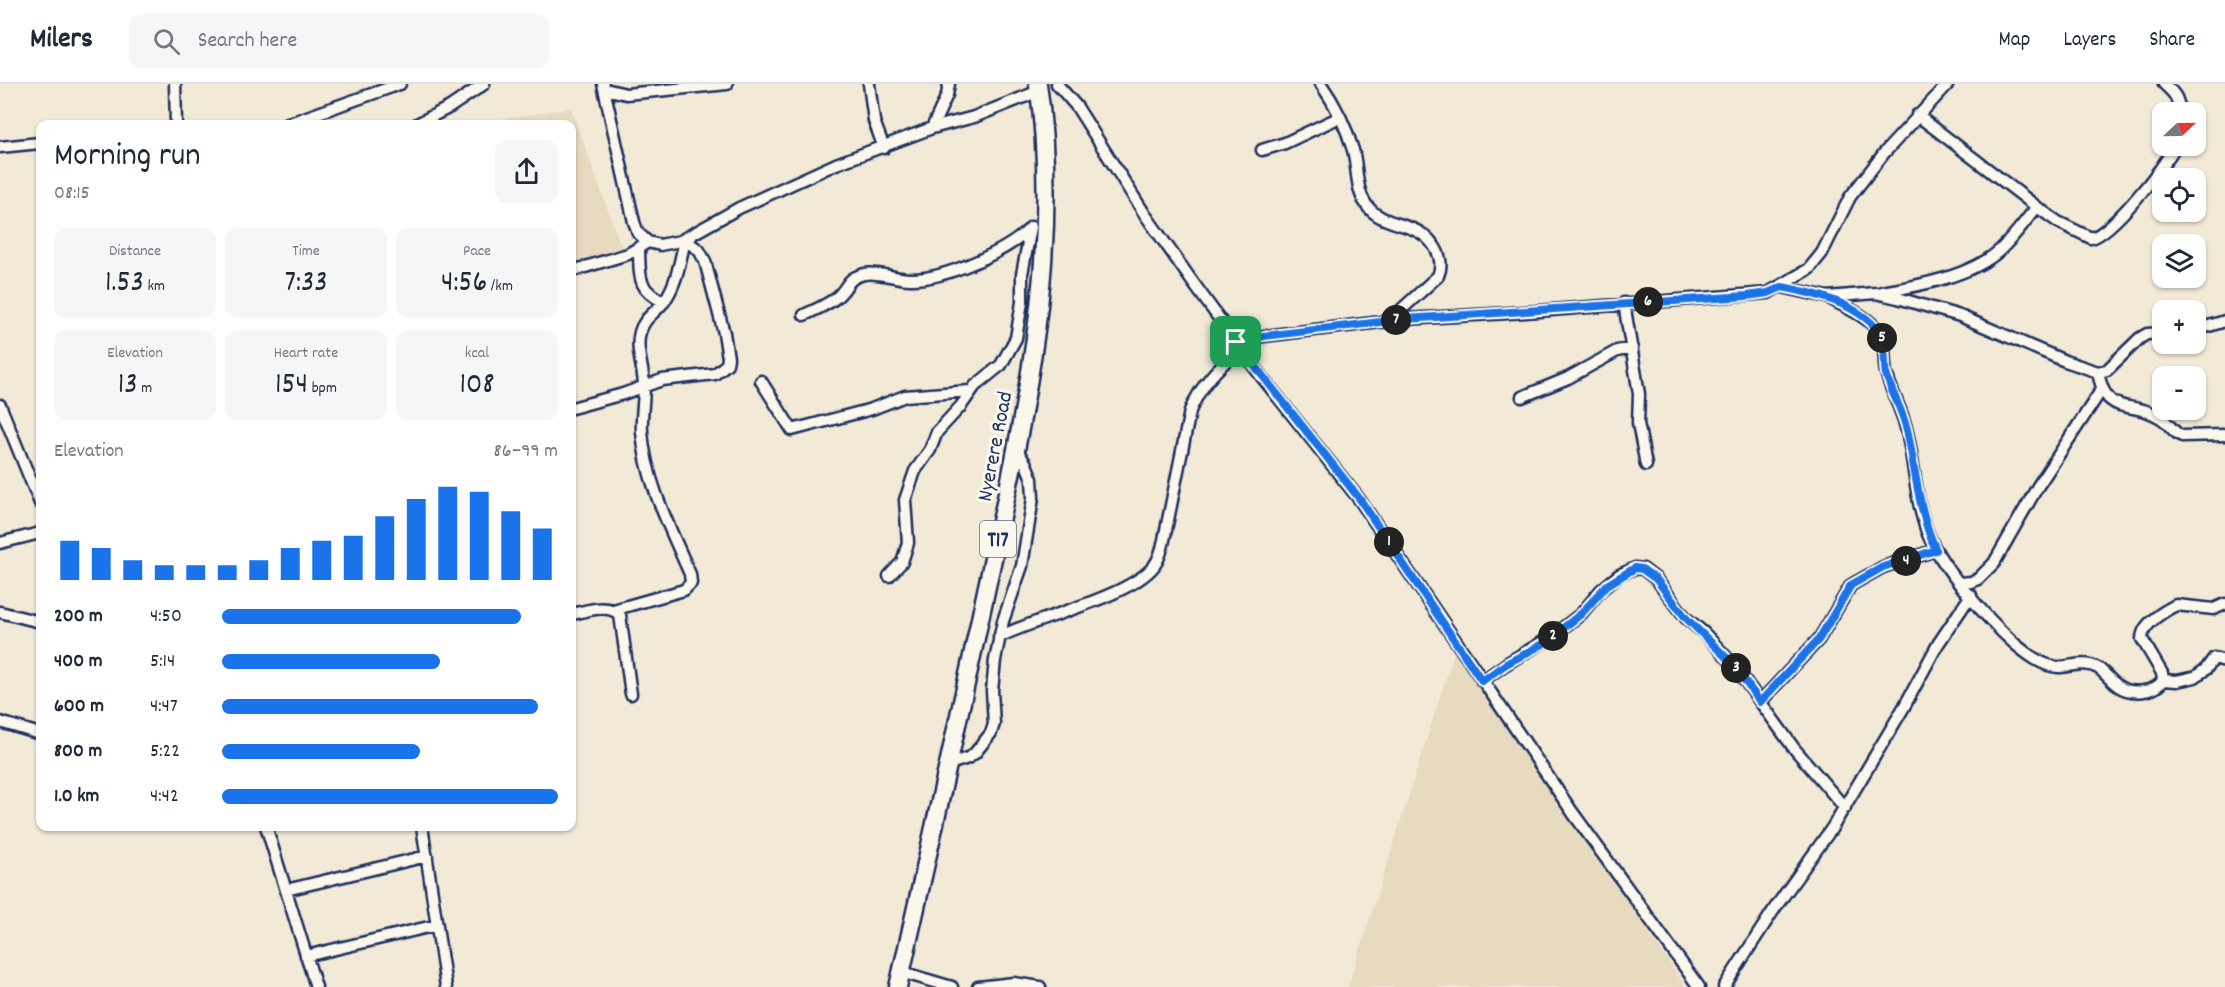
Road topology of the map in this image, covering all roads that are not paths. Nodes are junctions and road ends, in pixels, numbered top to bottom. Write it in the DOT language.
graph roads {
  1 [pos="175,84"];
  2 [pos="400,84"];
  3 [pos="484,84"];
  4 [pos="727,84"];
  5 [pos="868,84"];
  6 [pos="949,84"];
  7 [pos="1057,84"];
  8 [pos="1321,84"];
  9 [pos="1948,84"];
  10 [pos="2164,84"];
  11 [pos="604,86"];
  12 [pos="1038,87"];
  13 [pos="2179,102"];
  14 [pos="1917,115"];
  15 [pos="1340,117"];
  16 [pos="176,120"];
  17 [pos="298,120"];
  18 [pos="425,120"];
  19 [pos="932,128"];
  20 [pos="36,143"];
  21 [pos="0,147"];
  22 [pos="884,148"];
  23 [pos="1262,150"];
  24 [pos="2169,156"];
  25 [pos="2037,207"];
  26 [pos="1046,212"];
  27 [pos="1031,228"];
  28 [pos="696,234"];
  29 [pos="686,240"];
  30 [pos="648,242"];
  31 [pos="639,250"];
  32 [pos="576,270"];
  33 [pos="1782,287"];
  34 [pos="1876,293"];
  35 [pos="1827,297"];
  36 [pos="664,302"];
  37 [pos="1624,303"];
  38 [pos="804,315"];
  39 [pos="1389,321"];
  40 [pos="2225,321"];
  41 [pos="2206,327"];
  42 [pos="2152,334"];
  43 [pos="1238,345"];
  44 [pos="1632,348"];
  45 [pos="2098,372"];
  46 [pos="761,381"];
  47 [pos="644,386"];
  48 [pos="2102,389"];
  49 [pos="970,391"];
  50 [pos="1522,397"];
  51 [pos="0,405"];
  52 [pos="576,407"];
  53 [pos="2225,435"];
  54 [pos="1016,449"];
  55 [pos="1646,465"];
  56 [pos="36,493"];
  57 [pos="36,534"];
  58 [pos="0,543"];
  59 [pos="1936,550"];
  60 [pos="889,576"];
  61 [pos="1960,583"];
  62 [pos="1971,595"];
  63 [pos="2225,604"];
  64 [pos="614,610"];
  65 [pos="0,612"];
  66 [pos="576,613"];
  67 [pos="36,621"];
  68 [pos="999,637"];
  69 [pos="2225,661"];
  70 [pos="2163,680"];
  71 [pos="1482,681"];
  72 [pos="631,694"];
  73 [pos="1760,702"];
  74 [pos="0,722"];
  75 [pos="36,733"];
  76 [pos="949,764"];
  77 [pos="1845,808"];
  78 [pos="268,831"];
  79 [pos="423,831"];
  80 [pos="427,856"];
  81 [pos="286,890"];
  82 [pos="437,925"];
  83 [pos="306,956"];
  84 [pos="900,979"];
  85 [pos="316,987"];
  86 [pos="446,987"];
  87 [pos="952,987"];
  88 [pos="978,987"];
  89 [pos="1040,987"];
  90 [pos="1699,987"];
  91 [pos="1724,987"];
  1 -- 16 [label="street"];
  2 -- 17 [label="street"];
  3 -- 18 [label="street"];
  4 -- 11 [label="street"];
  5 -- 22 [label="street"];
  6 -- 19 [label="street"];
  7 -- 43 [label="street"];
  8 -- 15 [label="street"];
  9 -- 14 [label="street"];
  10 -- 13 [label="street"];
  11 -- 30 [label="street"];
  12 -- 19 [label="street"];
  12 -- 26 [label="main road, Nyerere Road / T17"];
  14 -- 25 [label="street"];
  14 -- 33 [label="street"];
  15 -- 23 [label="street"];
  15 -- 39 [label="street"];
  19 -- 22 [label="street"];
  20 -- 21 [label="street"];
  22 -- 28 [label="street"];
  24 -- 25 [label="street"];
  25 -- 34 [label="street"];
  26 -- 27 [label="street"];
  26 -- 54 [label="main road, Nyerere Road / T17"];
  27 -- 38 [label="street"];
  27 -- 49 [label="street"];
  28 -- 29 [label="street"];
  28 -- 30 [label="street"];
  29 -- 36 [label="street"];
  29 -- 47 [label="street"];
  30 -- 31 [label="street"];
  31 -- 32 [label="street"];
  31 -- 36 [label="street"];
  33 -- 35 [label="street"];
  33 -- 37 [label="street"];
  34 -- 35 [label="street"];
  34 -- 45 [label="street"];
  35 -- 59 [label="street"];
  36 -- 47 [label="street"];
  37 -- 39 [label="street"];
  37 -- 44 [label="street"];
  39 -- 43 [label="street"];
  40 -- 41 [label="street"];
  42 -- 45 [label="street"];
  43 -- 68 [label="street"];
  43 -- 71 [label="street"];
  44 -- 50 [label="street"];
  44 -- 55 [label="street"];
  45 -- 48 [label="street"];
  46 -- 49 [label="street"];
  47 -- 52 [label="street"];
  47 -- 64 [label="street"];
  48 -- 53 [label="street"];
  48 -- 61 [label="street"];
  49 -- 60 [label="street"];
  51 -- 56 [label="street"];
  54 -- 68 [label="street"];
  54 -- 76 [label="main road, Nyerere Road / T17"];
  57 -- 58 [label="street"];
  59 -- 61 [label="street"];
  59 -- 73 [label="street"];
  61 -- 62 [label="street"];
  62 -- 70 [label="street"];
  62 -- 77 [label="street"];
  63 -- 70 [label="street"];
  64 -- 66 [label="street"];
  64 -- 72 [label="street"];
  65 -- 67 [label="street"];
  68 -- 76 [label="street"];
  69 -- 70 [label="street"];
  71 -- 73 [label="street"];
  71 -- 90 [label="street"];
  73 -- 77 [label="street"];
  74 -- 75 [label="street"];
  76 -- 84 [label="main road, Nyerere Road / T17"];
  77 -- 91 [label="street"];
  78 -- 81 [label="street"];
  79 -- 80 [label="street"];
  80 -- 81 [label="street"];
  80 -- 82 [label="street"];
  81 -- 83 [label="street"];
  82 -- 83 [label="street"];
  82 -- 86 [label="street"];
  83 -- 85 [label="street"];
  84 -- 87 [label="street"];
  88 -- 89 [label="street"];
}
